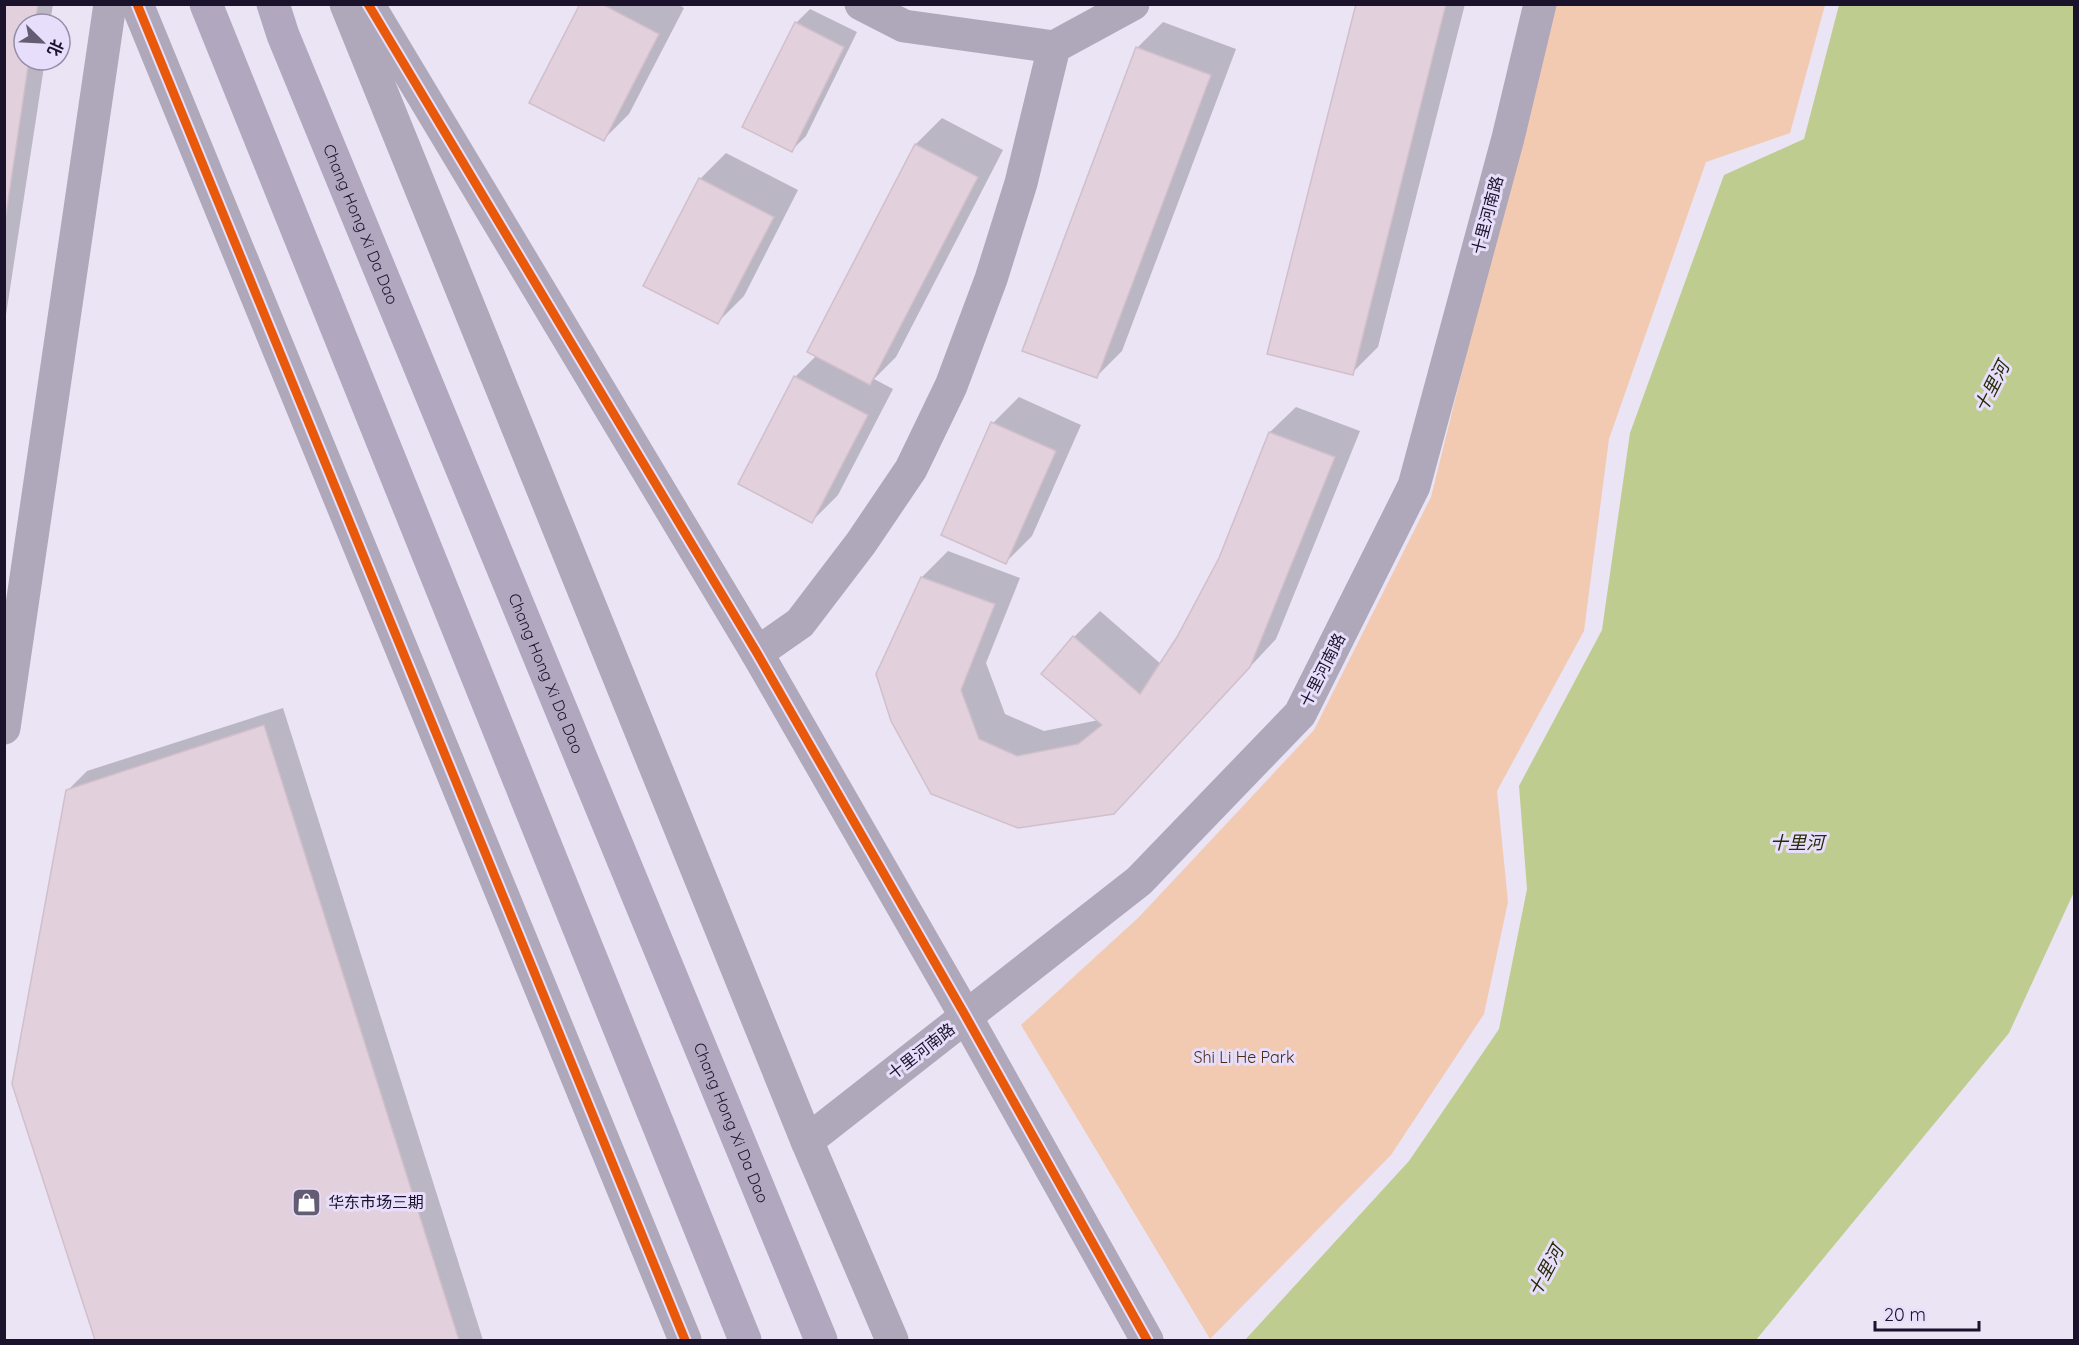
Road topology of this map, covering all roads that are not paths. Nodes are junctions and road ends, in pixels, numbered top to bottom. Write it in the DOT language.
graph roads {
  1 [pos="110,4"];
  2 [pos="137,4"];
  3 [pos="206,4"];
  4 [pos="273,4"];
  5 [pos="346,4"];
  6 [pos="368,4"];
  7 [pos="861,4"];
  8 [pos="1133,4"];
  9 [pos="1540,4"];
  10 [pos="1054,47"];
  11 [pos="757,653"];
  12 [pos="4,728"];
  13 [pos="965,1015"];
  14 [pos="807,1141"];
  15 [pos="1141,1329"];
  16 [pos="685,1341"];
  17 [pos="745,1341"];
  18 [pos="821,1341"];
  19 [pos="892,1341"];
  1 -- 12 [label="street"];
  2 -- 16 [label="street"];
  3 -- 17 [label="main road"];
  4 -- 18 [label="main road, Chang Hong Xi Da Dao"];
  5 -- 14 [label="street"];
  6 -- 11 [label="street"];
  7 -- 10 [label="street"];
  8 -- 10 [label="street"];
  9 -- 13 [label="street, 十里河南路"];
  10 -- 11 [label="street"];
  11 -- 13 [label="street"];
  13 -- 14 [label="street, 十里河南路"];
  13 -- 15 [label="street"];
  14 -- 19 [label="street"];
}
